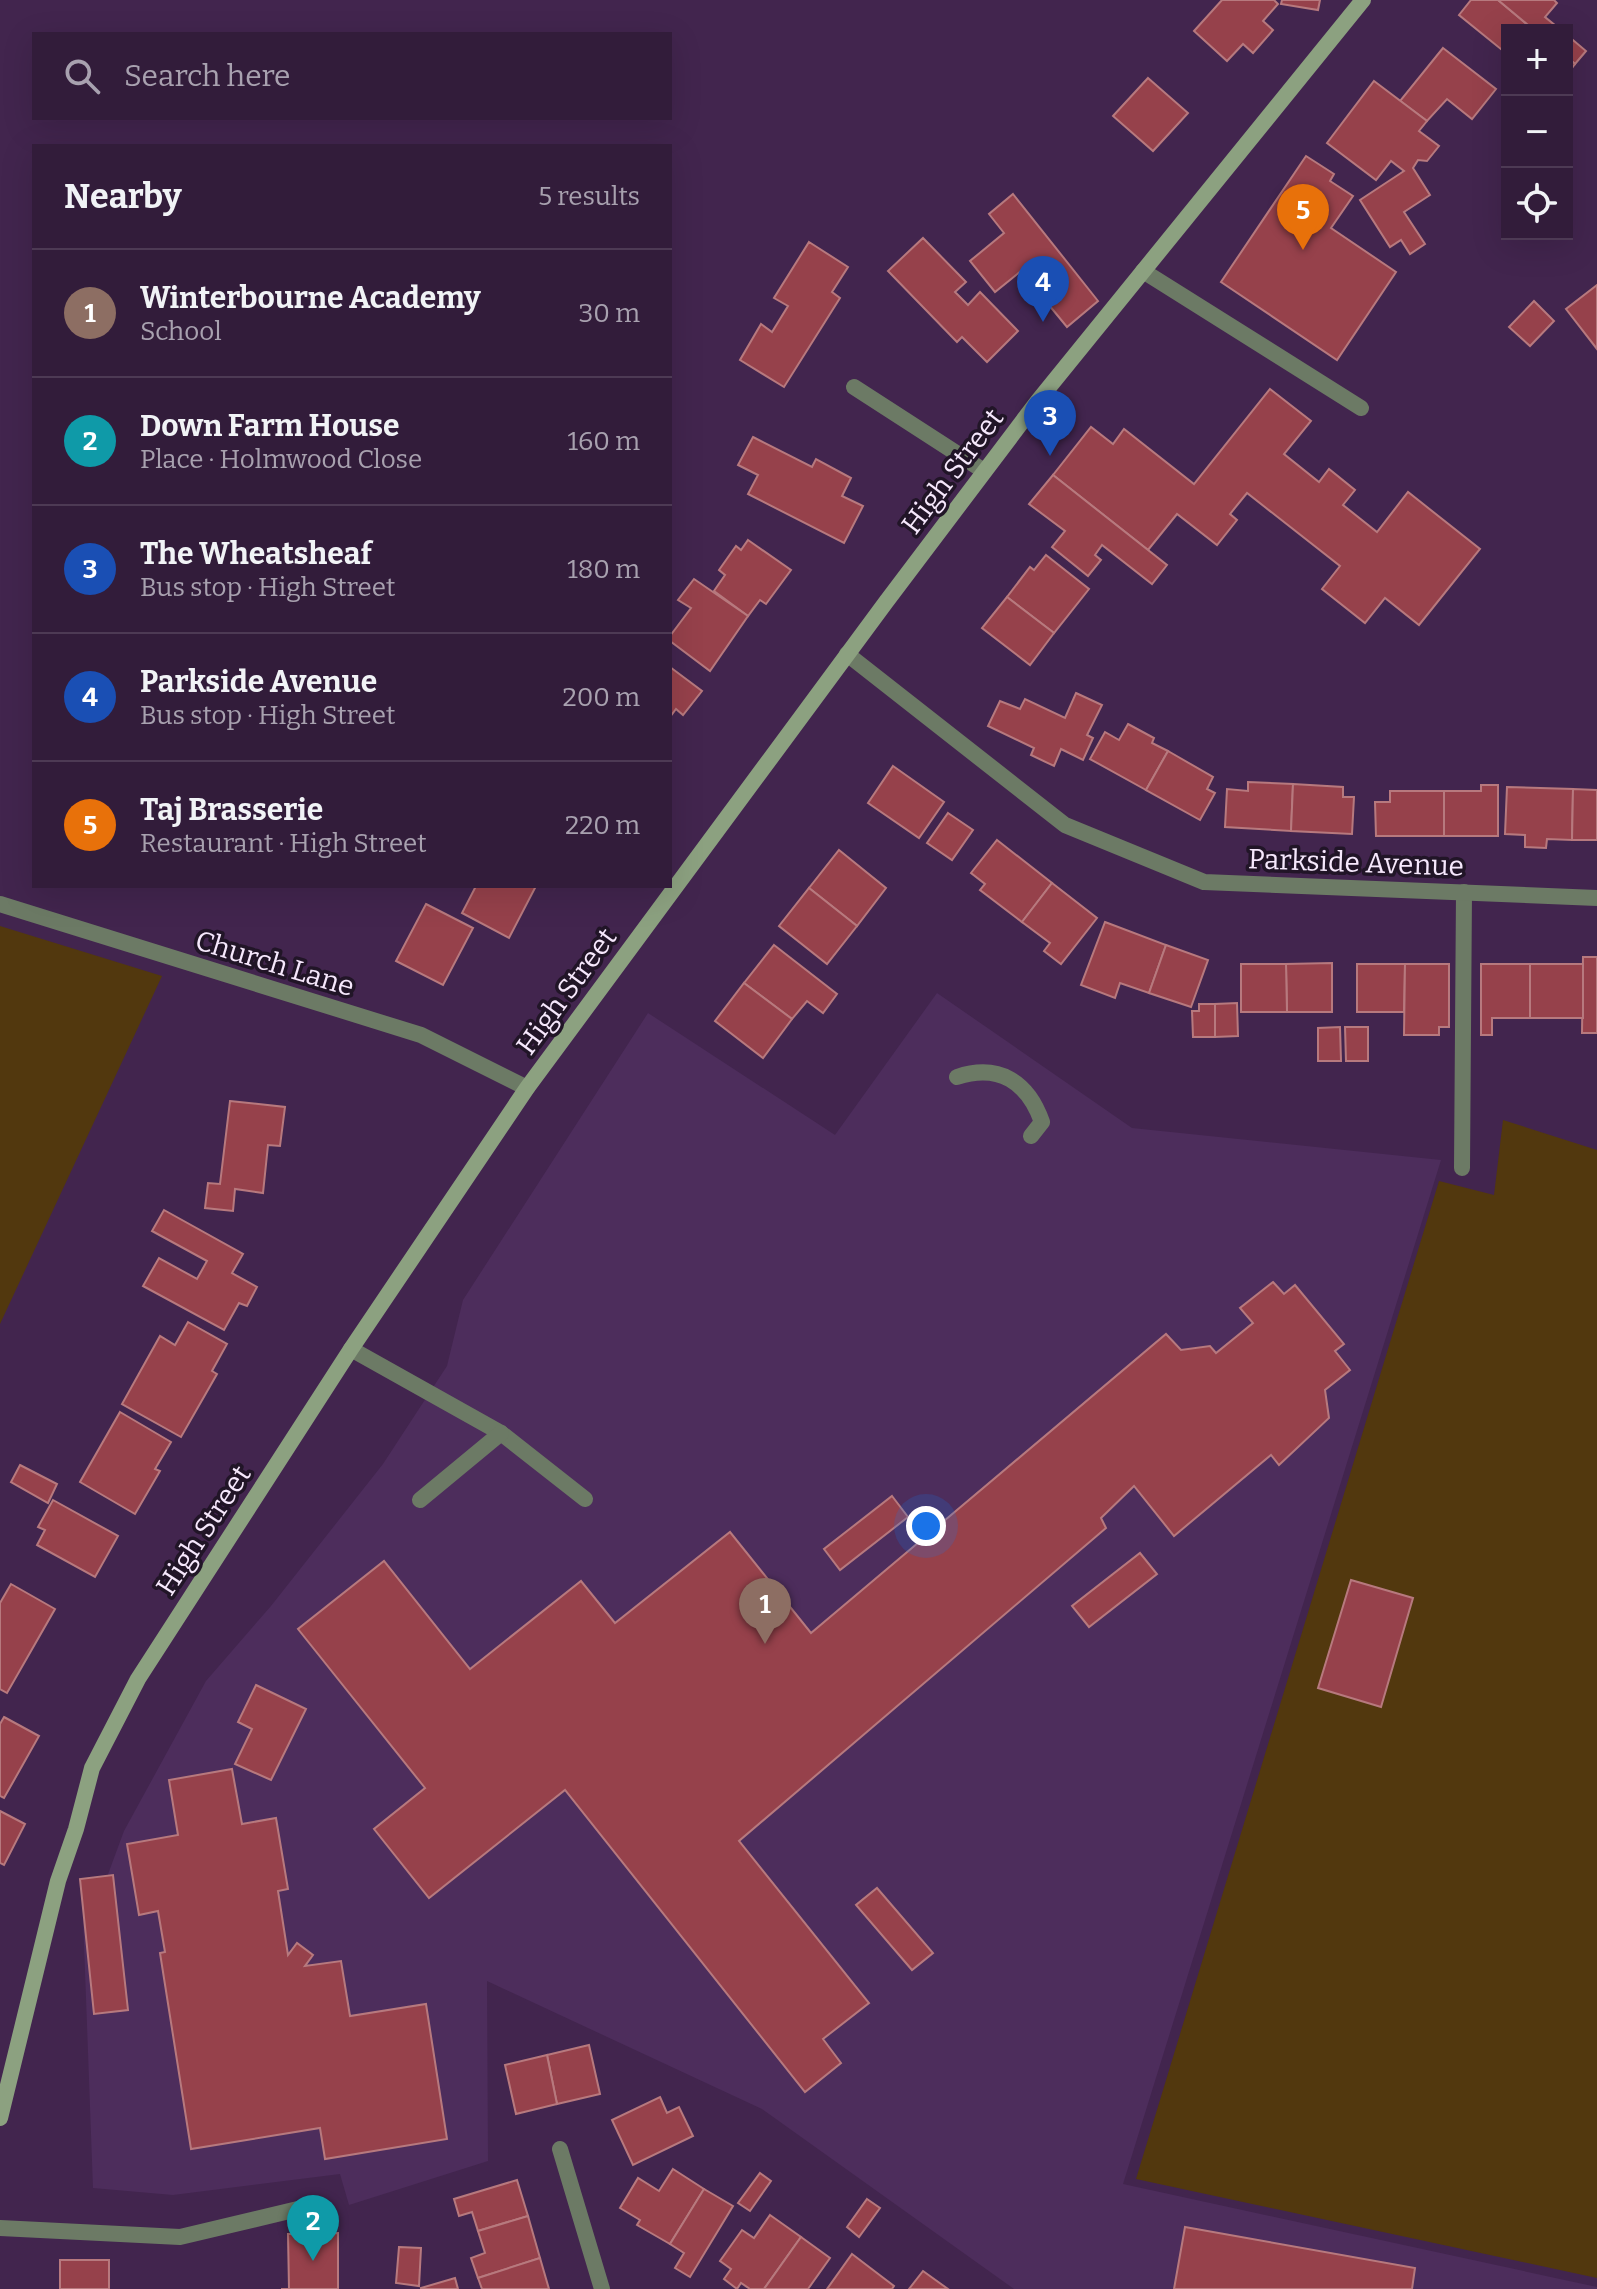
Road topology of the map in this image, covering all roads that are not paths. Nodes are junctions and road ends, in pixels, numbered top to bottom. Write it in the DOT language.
graph roads {
  1 [pos="1363,0"];
  2 [pos="1143,271"];
  3 [pos="854,387"];
  4 [pos="1361,408"];
  5 [pos="984,471"];
  6 [pos="847,654"];
  7 [pos="1464,892"];
  8 [pos="1597,898"];
  9 [pos="0,904"];
  10 [pos="957,1077"];
  11 [pos="527,1088"];
  12 [pos="1031,1136"];
  13 [pos="1462,1168"];
  14 [pos="351,1349"];
  15 [pos="501,1433"];
  16 [pos="585,1499"];
  17 [pos="420,1500"];
  18 [pos="0,2118"];
  19 [pos="560,2149"];
  20 [pos="302,2208"];
  21 [pos="0,2228"];
  22 [pos="602,2289"];
  1 -- 2 [label="main road, High Street"];
  2 -- 4 [label="street"];
  2 -- 5 [label="main road, High Street"];
  3 -- 5 [label="street"];
  5 -- 6 [label="main road, High Street"];
  6 -- 7 [label="street, Parkside Avenue"];
  6 -- 11 [label="main road, High Street"];
  7 -- 8 [label="street, Parkside Avenue"];
  7 -- 13 [label="street"];
  9 -- 11 [label="street, Church Lane"];
  10 -- 12 [label="street"];
  11 -- 14 [label="main road, High Street"];
  14 -- 15 [label="street"];
  14 -- 18 [label="main road, High Street"];
  15 -- 16 [label="street"];
  15 -- 17 [label="street"];
  19 -- 22 [label="street"];
  20 -- 21 [label="street"];
}
